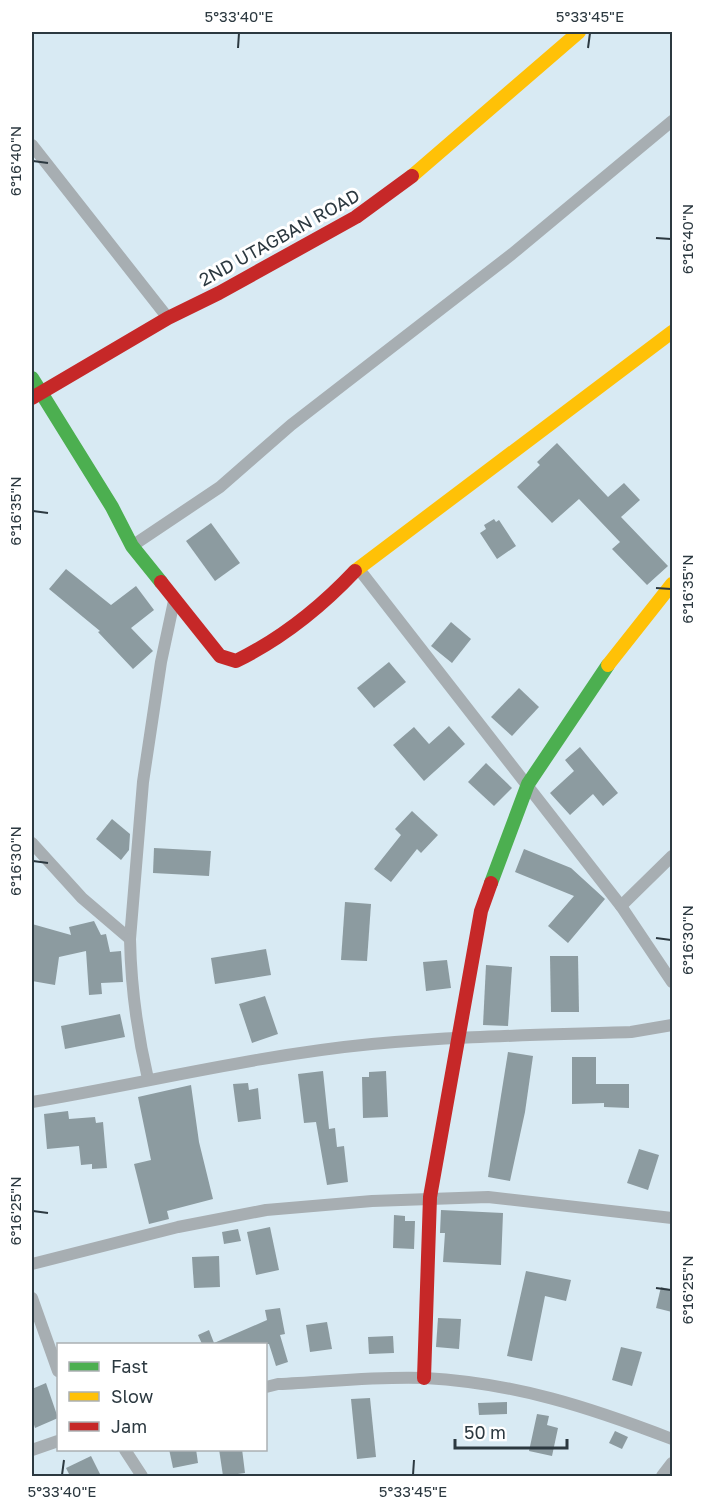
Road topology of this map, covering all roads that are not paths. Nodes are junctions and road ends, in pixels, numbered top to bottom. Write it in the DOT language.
graph roads {
  1 [pos="579,32"];
  2 [pos="672,121"];
  3 [pos="32,145"];
  4 [pos="168,318"];
  5 [pos="672,332"];
  6 [pos="32,378"];
  7 [pos="36,395"];
  8 [pos="132,546"];
  9 [pos="358,568"];
  10 [pos="672,585"];
  11 [pos="174,601"];
  12 [pos="528,784"];
  13 [pos="32,843"];
  14 [pos="672,856"];
  15 [pos="621,906"];
  16 [pos="130,939"];
  17 [pos="672,982"];
  18 [pos="672,1025"];
  19 [pos="460,1039"];
  20 [pos="148,1079"];
  21 [pos="32,1102"];
  22 [pos="430,1197"];
  23 [pos="672,1218"];
  24 [pos="32,1264"];
  25 [pos="32,1298"];
  26 [pos="57,1368"];
  27 [pos="424,1378"];
  28 [pos="267,1387"];
  29 [pos="672,1439"];
  30 [pos="57,1441"];
  31 [pos="32,1450"];
  32 [pos="125,1451"];
  33 [pos="672,1463"];
  34 [pos="142,1476"];
  35 [pos="662,1476"];
  1 -- 4 [label="street, 2ND UTAGBAN ROAD"];
  2 -- 8 [label="street"];
  3 -- 4 [label="street"];
  4 -- 7 [label="street, 2ND UTAGBAN ROAD"];
  5 -- 9 [label="street"];
  6 -- 7 [label="street"];
  7 -- 8 [label="street"];
  8 -- 11 [label="street"];
  9 -- 11 [label="street"];
  9 -- 12 [label="street"];
  10 -- 12 [label="street"];
  11 -- 16 [label="street"];
  12 -- 15 [label="street"];
  12 -- 19 [label="street"];
  13 -- 16 [label="street"];
  14 -- 15 [label="street"];
  15 -- 17 [label="street"];
  16 -- 20 [label="street"];
  18 -- 19 [label="street"];
  19 -- 20 [label="street"];
  19 -- 22 [label="street"];
  20 -- 21 [label="street"];
  22 -- 23 [label="street"];
  22 -- 24 [label="street"];
  22 -- 27 [label="street"];
  25 -- 26 [label="street"];
  27 -- 28 [label="street"];
  27 -- 29 [label="street"];
  30 -- 31 [label="street"];
  32 -- 34 [label="street"];
  33 -- 35 [label="street"];
}
